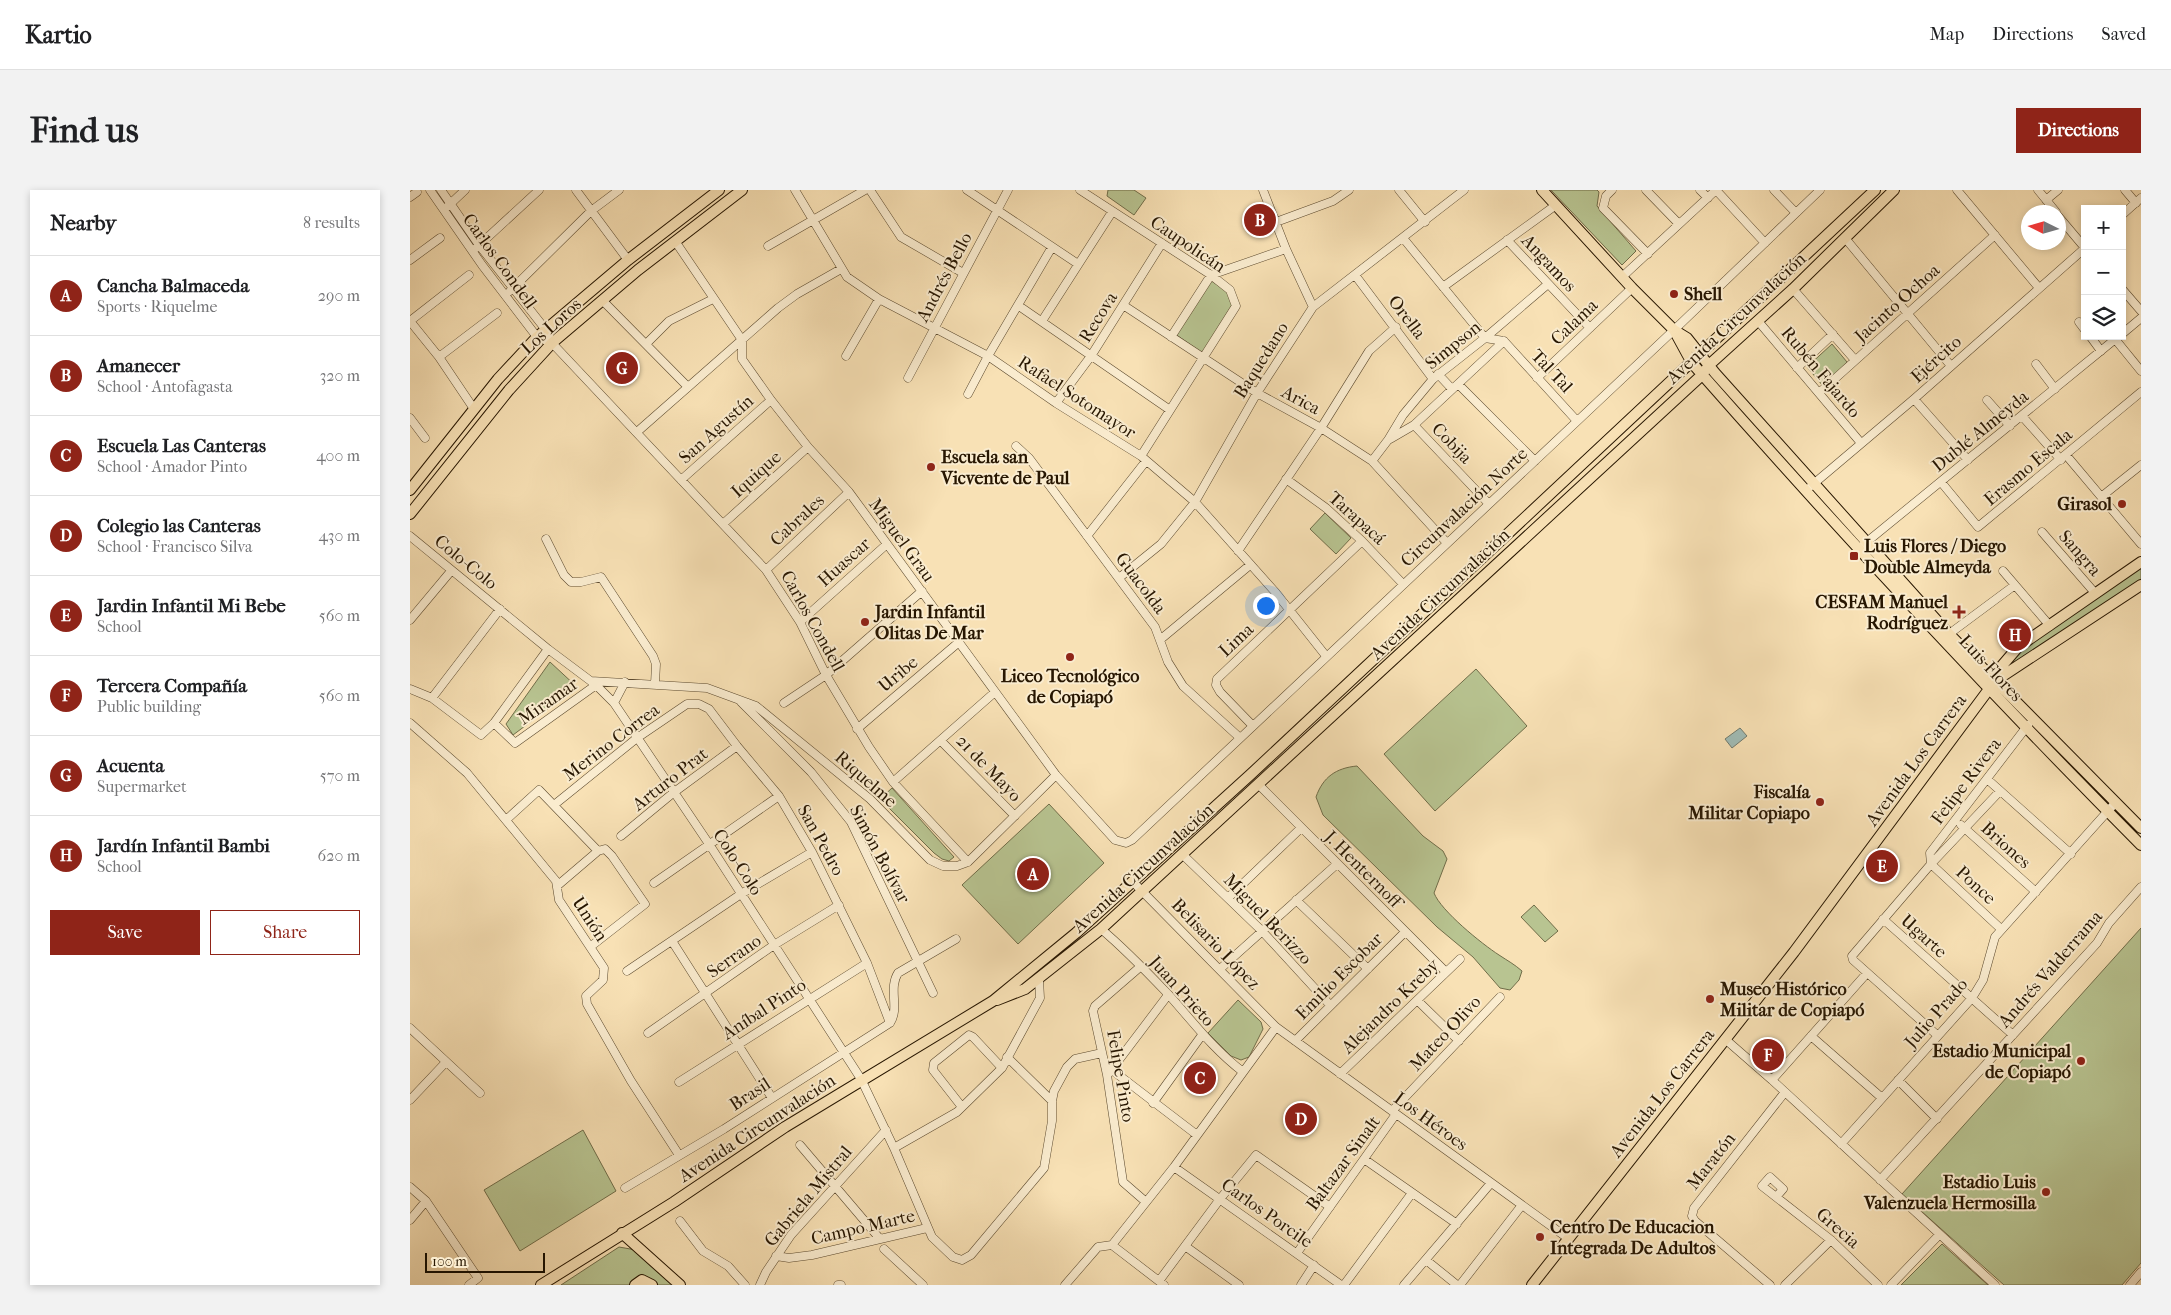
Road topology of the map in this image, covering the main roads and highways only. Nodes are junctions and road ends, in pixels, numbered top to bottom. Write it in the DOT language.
graph roads {
  1 [pos="717,190"];
  2 [pos="742,190"];
  3 [pos="1542,190"];
  4 [pos="1875,190"];
  5 [pos="1894,190"];
  6 [pos="1674,330"];
  7 [pos="1701,355"];
  8 [pos="1692,363"];
  9 [pos="1709,365"];
  10 [pos="1702,375"];
  11 [pos="411,486"];
  12 [pos="1810,487"];
  13 [pos="410,514"];
  14 [pos="1863,546"];
  15 [pos="2141,562"];
  16 [pos="2141,586"];
  17 [pos="1995,681"];
  18 [pos="1988,690"];
  19 [pos="2140,826"];
  20 [pos="2141,845"];
  21 [pos="992,1001"];
  22 [pos="622,1234"];
  23 [pos="541,1285"];
  24 [pos="634,1285"];
  25 [pos="652,1285"];
  26 [pos="680,1285"];
  27 [pos="1532,1285"];
  1 -- 11 [label="main road, Los Loros"];
  2 -- 13 [label="main road, Los Loros"];
  3 -- 6 [label="main road"];
  4 -- 7 [label="main road, Avenida Circunvalación"];
  5 -- 9 [label="main road, Avenida Circunvalación"];
  6 -- 7 [label="main road, Luis Flores"];
  6 -- 8 [label="main road, Luis Flores"];
  7 -- 8 [label="main road, Avenida Circunvalación"];
  7 -- 9 [label="main road, Luis Flores"];
  8 -- 10 [label="main road, Luis Flores"];
  8 -- 21 [label="main road, Avenida Circunvalación"];
  9 -- 10 [label="main road, Avenida Circunvalación"];
  9 -- 12 [label="main road, Luis Flores"];
  10 -- 12 [label="main road, Luis Flores"];
  10 -- 21 [label="main road, Avenida Circunvalación"];
  12 -- 14 [label="main road, Luis Flores"];
  14 -- 17 [label="main road, Luis Flores"];
  14 -- 18 [label="main road, Luis Flores"];
  15 -- 17 [label="main road, Avenida Los Carrera"];
  16 -- 17 [label="main road, Avenida Los Carrera"];
  17 -- 18 [label="main road, Avenida Los Carrera"];
  17 -- 19 [label="main road, Luis Flores"];
  18 -- 20 [label="main road, Luis Flores"];
  18 -- 27 [label="main road, Avenida Los Carrera"];
  21 -- 22 [label="main road, Avenida Circunvalación"];
  22 -- 23 [label="main road, Avenida Circunvalación"];
  22 -- 26 [label="main road"];
  24 -- 25 [label="main road"];
}
